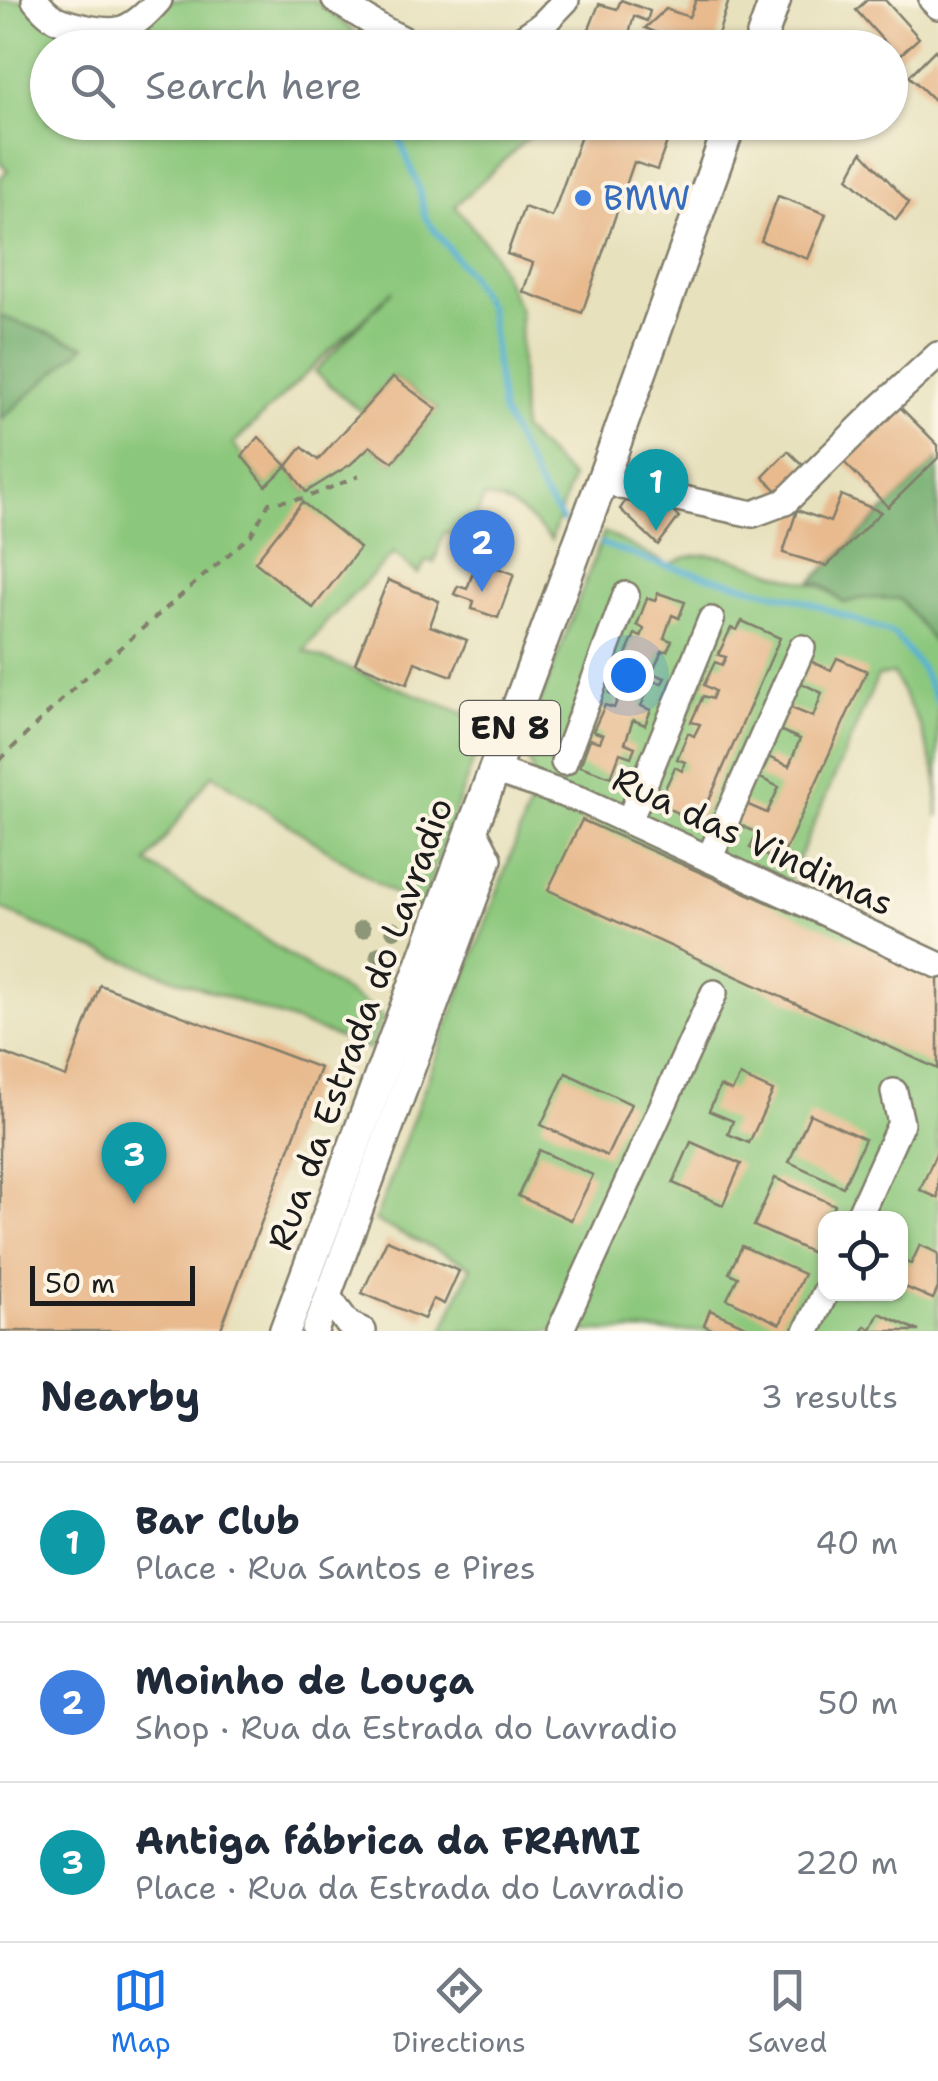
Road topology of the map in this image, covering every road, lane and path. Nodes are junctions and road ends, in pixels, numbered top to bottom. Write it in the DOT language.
graph roads {
  1 [pos="35,0"];
  2 [pos="159,0"];
  3 [pos="335,0"];
  4 [pos="566,0"];
  5 [pos="775,0"];
  6 [pos="932,0"];
  7 [pos="938,6"];
  8 [pos="93,30"];
  9 [pos="117,30"];
  10 [pos="384,30"];
  11 [pos="534,30"];
  12 [pos="764,30"];
  13 [pos="725,140"];
  14 [pos="938,355"];
  15 [pos="358,476"];
  16 [pos="603,478"];
  17 [pos="626,596"];
  18 [pos="712,620"];
  19 [pos="802,648"];
  20 [pos="0,760"];
  21 [pos="564,762"];
  22 [pos="494,770"];
  23 [pos="629,822"];
  24 [pos="472,828"];
  25 [pos="709,859"];
  26 [pos="938,965"];
  27 [pos="714,993"];
  28 [pos="894,1092"];
  29 [pos="861,1211"];
  30 [pos="328,1297"];
  31 [pos="822,1301"];
  32 [pos="285,1331"];
  33 [pos="315,1331"];
  34 [pos="363,1331"];
  35 [pos="560,1331"];
  36 [pos="808,1331"];
  1 -- 8 [label="street"];
  2 -- 9 [label="street"];
  3 -- 10 [label="street"];
  4 -- 11 [label="street"];
  5 -- 12 [label="main road"];
  6 -- 7 [label="street"];
  13 -- 16 [label="main road, Rua da Estrada do Lavradio / EN 8"];
  14 -- 16 [label="street"];
  15 -- 20 [label="path"];
  16 -- 22 [label="main road, Rua da Estrada do Lavradio / EN 8"];
  17 -- 21 [label="street"];
  18 -- 23 [label="street"];
  19 -- 25 [label="street"];
  22 -- 23 [label="street, Rua das Vindimas"];
  22 -- 24 [label="main road, Rua da Estrada do Lavradio / EN 8"];
  23 -- 25 [label="street, Rua das Vindimas"];
  24 -- 30 [label="street"];
  24 -- 32 [label="main road, Rua da Estrada do Lavradio / EN 8"];
  25 -- 26 [label="street, Rua das Vindimas"];
  27 -- 35 [label="street"];
  28 -- 29 [label="street"];
  30 -- 33 [label="street"];
  30 -- 34 [label="street"];
  31 -- 36 [label="street"];
}
